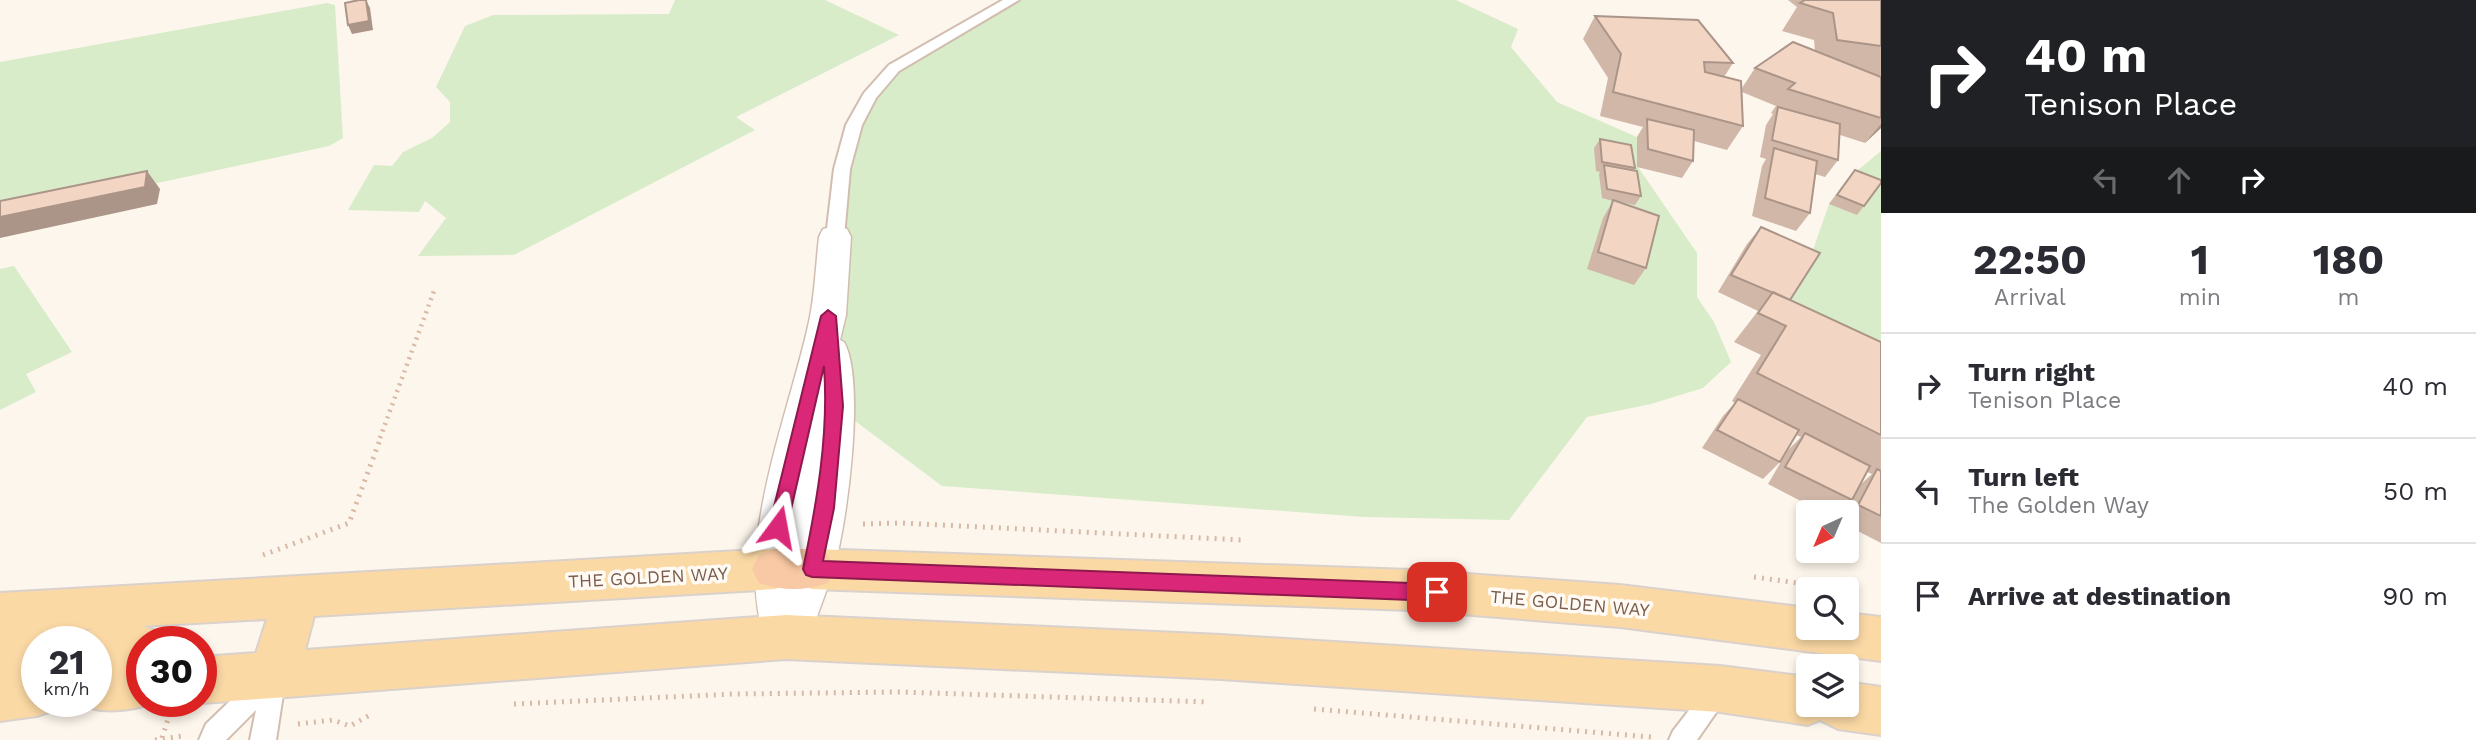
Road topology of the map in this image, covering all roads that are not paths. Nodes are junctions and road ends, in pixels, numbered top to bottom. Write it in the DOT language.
graph roads {
  1 [pos="1012,0"];
  2 [pos="835,237"];
  3 [pos="794,569"];
  4 [pos="296,598"];
  5 [pos="0,614"];
  6 [pos="786,637"];
  7 [pos="1881,639"];
  8 [pos="21,653"];
  9 [pos="0,654"];
  10 [pos="217,658"];
  11 [pos="274,675"];
  12 [pos="217,679"];
  13 [pos="1720,689"];
  14 [pos="21,694"];
  15 [pos="0,696"];
  16 [pos="1796,699"];
  17 [pos="1859,708"];
  18 [pos="1881,711"];
  19 [pos="264,734"];
  20 [pos="214,737"];
  21 [pos="1681,740"];
  1 -- 2 [label="lane"];
  2 -- 3 [label="street"];
  3 -- 4 [label="main road, THE GOLDEN WAY"];
  3 -- 6 [label="street"];
  3 -- 7 [label="main road, THE GOLDEN WAY"];
  4 -- 5 [label="main road, THE GOLDEN WAY"];
  4 -- 11 [label="main road"];
  6 -- 11 [label="main road"];
  6 -- 13 [label="main road"];
  8 -- 9 [label="main road"];
  10 -- 11 [label="main road"];
  11 -- 12 [label="main road"];
  11 -- 19 [label="lane"];
  11 -- 20 [label="lane"];
  13 -- 16 [label="main road"];
  13 -- 21 [label="lane"];
  14 -- 15 [label="main road"];
  17 -- 18 [label="main road"];
}
